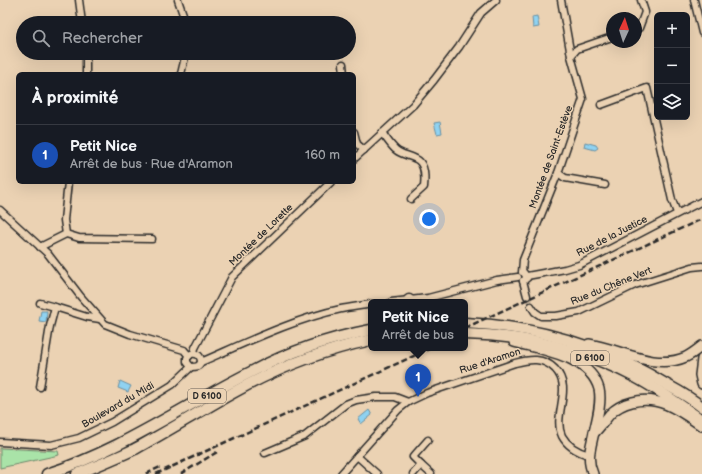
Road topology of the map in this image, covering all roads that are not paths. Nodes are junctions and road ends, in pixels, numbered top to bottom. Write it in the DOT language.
graph roads {
  1 [pos="79,0"];
  2 [pos="178,0"];
  3 [pos="496,0"];
  4 [pos="561,0"];
  5 [pos="641,0"];
  6 [pos="694,0"];
  7 [pos="81,16"];
  8 [pos="184,16"];
  9 [pos="642,19"];
  10 [pos="702,33"];
  11 [pos="606,39"];
  12 [pos="571,56"];
  13 [pos="86,60"];
  14 [pos="184,60"];
  15 [pos="343,64"];
  16 [pos="86,72"];
  17 [pos="181,72"];
  18 [pos="344,72"];
  19 [pos="601,104"];
  20 [pos="382,133"];
  21 [pos="356,145"];
  22 [pos="364,150"];
  23 [pos="356,158"];
  24 [pos="558,173"];
  25 [pos="68,184"];
  26 [pos="329,184"];
  27 [pos="605,185"];
  28 [pos="411,199"];
  29 [pos="702,201"];
  30 [pos="0,210"];
  31 [pos="677,214"];
  32 [pos="66,234"];
  33 [pos="152,239"];
  34 [pos="40,247"];
  35 [pos="702,266"];
  36 [pos="522,277"];
  37 [pos="527,296"];
  38 [pos="422,299"];
  39 [pos="40,303"];
  40 [pos="368,304"];
  41 [pos="531,306"];
  42 [pos="55,307"];
  43 [pos="100,319"];
  44 [pos="468,323"];
  45 [pos="368,331"];
  46 [pos="468,334"];
  47 [pos="492,335"];
  48 [pos="368,341"];
  49 [pos="577,342"];
  50 [pos="702,346"];
  51 [pos="192,354"];
  52 [pos="702,359"];
  53 [pos="201,362"];
  54 [pos="192,367"];
  55 [pos="702,384"];
  56 [pos="40,387"];
  57 [pos="408,402"];
  58 [pos="702,407"];
  59 [pos="702,420"];
  60 [pos="702,426"];
  61 [pos="594,432"];
  62 [pos="428,440"];
  63 [pos="0,442"];
  64 [pos="265,453"];
  65 [pos="589,455"];
  66 [pos="357,456"];
  67 [pos="421,465"];
  68 [pos="47,474"];
  69 [pos="77,474"];
  70 [pos="342,474"];
  71 [pos="377,474"];
  72 [pos="413,474"];
  73 [pos="431,474"];
  74 [pos="593,474"];
  1 -- 7 [label="street"];
  2 -- 8 [label="street"];
  3 -- 20 [label="street"];
  4 -- 12 [label="street, Montée de Saint-Estève"];
  5 -- 9 [label="street"];
  6 -- 10 [label="street"];
  11 -- 12 [label="street"];
  12 -- 24 [label="street, Montée de Saint-Estève"];
  13 -- 16 [label="street"];
  14 -- 17 [label="street"];
  15 -- 18 [label="street"];
  19 -- 31 [label="street"];
  20 -- 22 [label="street"];
  20 -- 28 [label="street"];
  21 -- 22 [label="street"];
  22 -- 23 [label="street"];
  24 -- 27 [label="street"];
  24 -- 36 [label="street, Montée de Saint-Estève"];
  25 -- 32 [label="street"];
  26 -- 51 [label="street, Montée de Lorette"];
  29 -- 31 [label="street, Rue de la Justice"];
  30 -- 34 [label="street"];
  31 -- 36 [label="street, Rue de la Justice"];
  32 -- 33 [label="street"];
  32 -- 34 [label="street"];
  34 -- 43 [label="street"];
  35 -- 41 [label="street, Rue du Chêne Vert"];
  36 -- 37 [label="street"];
  36 -- 38 [label="street"];
  39 -- 42 [label="street"];
  40 -- 53 [label="street"];
  42 -- 43 [label="street"];
  42 -- 56 [label="street"];
  43 -- 51 [label="street"];
  44 -- 49 [label="main road, D 6100"];
  45 -- 68 [label="main road, D 6100"];
  46 -- 47 [label="main road, D 6100"];
  47 -- 59 [label="main road, D 6100"];
  47 -- 61 [label="main road"];
  48 -- 69 [label="main road, D 6100"];
  49 -- 50 [label="main road"];
  49 -- 58 [label="main road, D 6100"];
  51 -- 53 [label="street"];
  51 -- 54 [label="street"];
  52 -- 55 [label="main road"];
  53 -- 54 [label="street"];
  54 -- 63 [label="street, Boulevard du Midi"];
  57 -- 64 [label="street"];
  57 -- 65 [label="street, Rue d'Aramon"];
  57 -- 66 [label="street, Rue d'Aramon"];
  60 -- 61 [label="main road"];
  61 -- 65 [label="main road"];
  62 -- 67 [label="street"];
  65 -- 74 [label="main road"];
  66 -- 70 [label="street, Rue d'Aramon"];
  66 -- 71 [label="street"];
  67 -- 72 [label="street"];
  67 -- 73 [label="street"];
}
